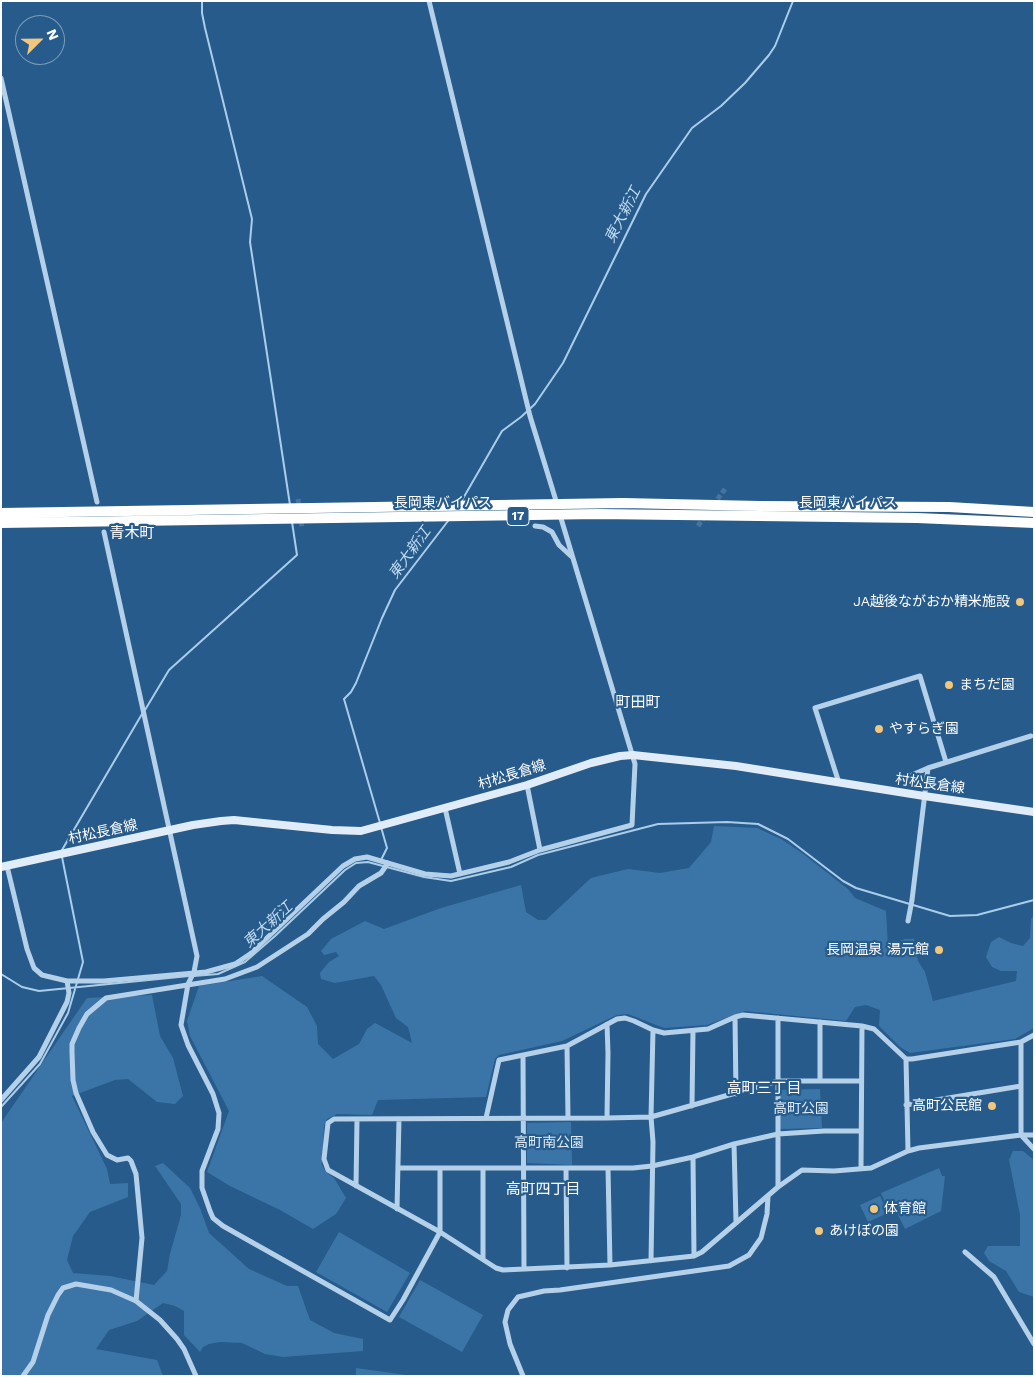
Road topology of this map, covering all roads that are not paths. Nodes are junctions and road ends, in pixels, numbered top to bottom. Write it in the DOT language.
graph roads {
  1 [pos="429,1"];
  2 [pos="1,78"];
  3 [pos="97,502"];
  4 [pos="557,504"];
  5 [pos="1034,507"];
  6 [pos="993,508"];
  7 [pos="1034,512"];
  8 [pos="1,513"];
  9 [pos="560,514"];
  10 [pos="1,523"];
  11 [pos="1034,523"];
  12 [pos="535,526"];
  13 [pos="104,532"];
  14 [pos="573,557"];
  15 [pos="1031,736"];
  16 [pos="633,755"];
  17 [pos="946,762"];
  18 [pos="928,768"];
  19 [pos="898,781"];
  20 [pos="839,783"];
  21 [pos="527,785"];
  22 [pos="924,796"];
  23 [pos="445,808"];
  24 [pos="1034,812"];
  25 [pos="170,830"];
  26 [pos="540,850"];
  27 [pos="388,863"];
  28 [pos="4,867"];
  29 [pos="460,874"];
  30 [pos="908,921"];
  31 [pos="194,972"];
  32 [pos="67,981"];
  33 [pos="188,984"];
  34 [pos="735,1017"];
  35 [pos="778,1018"];
  36 [pos="820,1022"];
  37 [pos="607,1024"];
  38 [pos="862,1026"];
  39 [pos="653,1030"];
  40 [pos="692,1031"];
  41 [pos="1034,1036"];
  42 [pos="1021,1042"];
  43 [pos="567,1046"];
  44 [pos="523,1055"];
  45 [pos="906,1059"];
  46 [pos="778,1081"];
  47 [pos="820,1081"];
  48 [pos="862,1081"];
  49 [pos="1021,1086"];
  50 [pos="736,1094"];
  51 [pos="1,1100"];
  52 [pos="906,1105"];
  53 [pos="692,1106"];
  54 [pos="651,1116"];
  55 [pos="486,1118"];
  56 [pos="524,1118"];
  57 [pos="568,1118"];
  58 [pos="607,1118"];
  59 [pos="357,1119"];
  60 [pos="399,1119"];
  61 [pos="861,1131"];
  62 [pos="778,1134"];
  63 [pos="1021,1134"];
  64 [pos="1034,1134"];
  65 [pos="734,1144"];
  66 [pos="1034,1149"];
  67 [pos="908,1151"];
  68 [pos="693,1157"];
  69 [pos="652,1166"];
  70 [pos="398,1168"];
  71 [pos="440,1168"];
  72 [pos="483,1168"];
  73 [pos="524,1168"];
  74 [pos="608,1168"];
  75 [pos="566,1169"];
  76 [pos="861,1169"];
  77 [pos="356,1186"];
  78 [pos="778,1186"];
  79 [pos="768,1196"];
  80 [pos="397,1210"];
  81 [pos="736,1222"];
  82 [pos="440,1232"];
  83 [pos="964,1252"];
  84 [pos="694,1256"];
  85 [pos="482,1259"];
  86 [pos="651,1261"];
  87 [pos="610,1265"];
  88 [pos="567,1268"];
  89 [pos="524,1269"];
  90 [pos="136,1300"];
  91 [pos="1034,1344"];
  92 [pos="23,1376"];
  93 [pos="196,1376"];
  94 [pos="523,1376"];
  1 -- 4 [label="street"];
  2 -- 3 [label="street"];
  4 -- 6 [label="highway, 長岡東バイパス / 17"];
  4 -- 8 [label="highway, 長岡東バイパス / 17"];
  4 -- 9 [label="street"];
  5 -- 6 [label="highway"];
  6 -- 7 [label="highway, 長岡東バイパス / 17"];
  9 -- 10 [label="highway, 長岡東バイパス / 17"];
  9 -- 11 [label="highway, 長岡東バイパス / 17"];
  9 -- 14 [label="street"];
  12 -- 14 [label="street"];
  13 -- 25 [label="street"];
  14 -- 16 [label="street"];
  15 -- 17 [label="street"];
  16 -- 20 [label="main road, 村松長倉線"];
  16 -- 21 [label="main road, 村松長倉線"];
  16 -- 26 [label="street"];
  17 -- 18 [label="street"];
  17 -- 20 [label="street"];
  18 -- 19 [label="street"];
  18 -- 22 [label="street"];
  20 -- 22 [label="main road, 村松長倉線"];
  21 -- 23 [label="main road, 村松長倉線"];
  21 -- 26 [label="street"];
  22 -- 24 [label="main road, 村松長倉線"];
  22 -- 30 [label="street"];
  23 -- 25 [label="main road, 村松長倉線"];
  23 -- 29 [label="street"];
  25 -- 28 [label="main road, 村松長倉線"];
  25 -- 31 [label="street"];
  26 -- 29 [label="street"];
  27 -- 29 [label="street"];
  27 -- 31 [label="street"];
  27 -- 33 [label="street"];
  28 -- 32 [label="street"];
  31 -- 32 [label="street"];
  31 -- 33 [label="street"];
  32 -- 51 [label="street"];
  33 -- 82 [label="street"];
  33 -- 90 [label="street"];
  34 -- 35 [label="street"];
  34 -- 40 [label="street"];
  34 -- 50 [label="street"];
  35 -- 36 [label="street"];
  35 -- 46 [label="street"];
  36 -- 38 [label="street"];
  36 -- 47 [label="street"];
  37 -- 39 [label="street"];
  37 -- 43 [label="street"];
  37 -- 58 [label="street"];
  38 -- 45 [label="street"];
  38 -- 48 [label="street"];
  39 -- 40 [label="street"];
  39 -- 54 [label="street"];
  40 -- 53 [label="street"];
  41 -- 42 [label="street"];
  42 -- 45 [label="street"];
  42 -- 49 [label="street"];
  43 -- 44 [label="street"];
  43 -- 57 [label="street"];
  44 -- 55 [label="street"];
  44 -- 56 [label="street"];
  45 -- 52 [label="street"];
  46 -- 47 [label="street"];
  46 -- 50 [label="street"];
  46 -- 62 [label="street"];
  47 -- 48 [label="street"];
  48 -- 61 [label="street"];
  49 -- 52 [label="street"];
  49 -- 63 [label="street"];
  50 -- 53 [label="street"];
  52 -- 67 [label="street"];
  53 -- 54 [label="street"];
  54 -- 58 [label="street"];
  54 -- 69 [label="street"];
  55 -- 56 [label="street"];
  55 -- 60 [label="street"];
  56 -- 57 [label="street"];
  56 -- 73 [label="street"];
  57 -- 58 [label="street"];
  59 -- 60 [label="street"];
  59 -- 77 [label="street"];
  59 -- 77 [label="street"];
  60 -- 70 [label="street"];
  61 -- 62 [label="street"];
  61 -- 76 [label="street"];
  62 -- 65 [label="street"];
  62 -- 78 [label="street"];
  63 -- 64 [label="street"];
  63 -- 66 [label="street"];
  63 -- 67 [label="street"];
  65 -- 68 [label="street"];
  65 -- 81 [label="street"];
  67 -- 76 [label="street"];
  68 -- 69 [label="street"];
  68 -- 84 [label="street"];
  69 -- 74 [label="street"];
  69 -- 86 [label="street"];
  70 -- 71 [label="street"];
  70 -- 80 [label="street"];
  71 -- 72 [label="street"];
  71 -- 82 [label="street"];
  72 -- 73 [label="street"];
  72 -- 85 [label="street"];
  73 -- 75 [label="street"];
  73 -- 89 [label="street"];
  74 -- 75 [label="street"];
  74 -- 87 [label="street"];
  75 -- 88 [label="street"];
  76 -- 78 [label="street"];
  77 -- 80 [label="street"];
  78 -- 79 [label="street"];
  79 -- 81 [label="street"];
  79 -- 94 [label="street"];
  80 -- 82 [label="street"];
  81 -- 84 [label="street"];
  82 -- 85 [label="street"];
  83 -- 91 [label="street"];
  84 -- 86 [label="street"];
  85 -- 89 [label="street"];
  86 -- 87 [label="street"];
  87 -- 88 [label="street"];
  88 -- 89 [label="street"];
  90 -- 92 [label="street"];
  90 -- 93 [label="street"];
}
